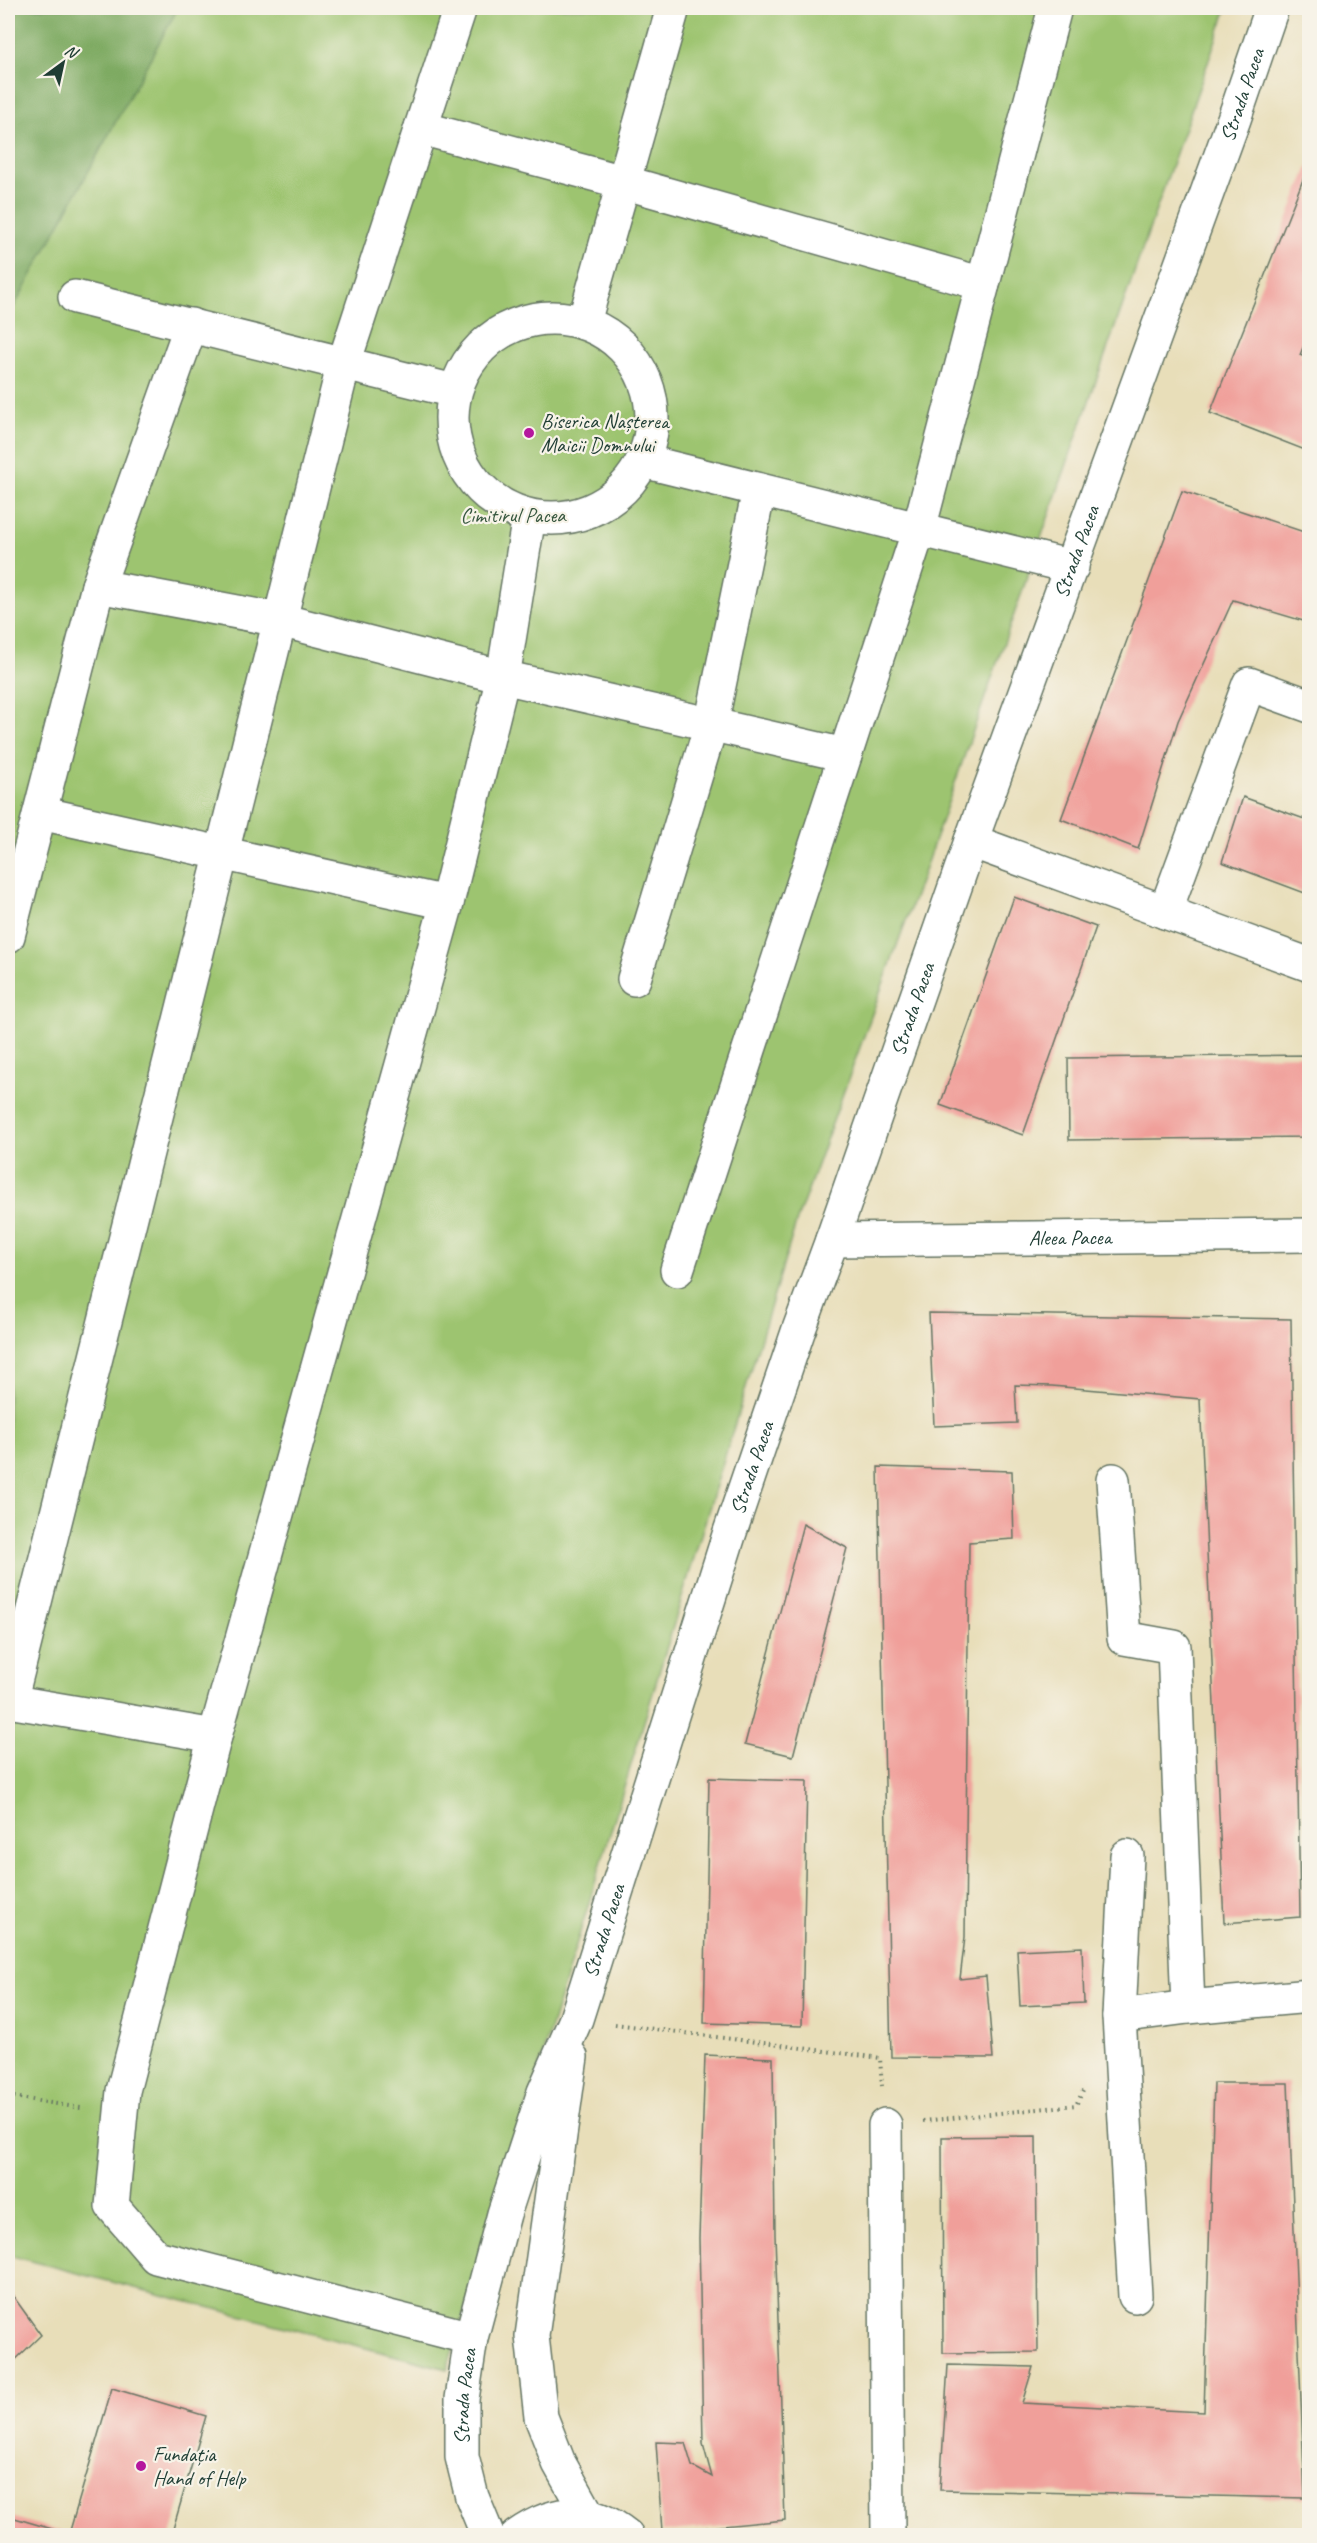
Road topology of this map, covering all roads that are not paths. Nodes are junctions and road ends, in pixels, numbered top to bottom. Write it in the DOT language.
graph roads {
  1 [pos="460,8"];
  2 [pos="673,8"];
  3 [pos="1055,8"];
  4 [pos="1272,8"];
  5 [pos="421,128"];
  6 [pos="623,182"];
  7 [pos="983,284"];
  8 [pos="75,297"];
  9 [pos="584,322"];
  10 [pos="191,325"];
  11 [pos="344,363"];
  12 [pos="454,391"];
  13 [pos="643,461"];
  14 [pos="759,490"];
  15 [pos="529,516"];
  16 [pos="919,529"];
  17 [pos="1072,567"];
  18 [pos="98,586"];
  19 [pos="280,620"];
  20 [pos="503,677"];
  21 [pos="1310,706"];
  22 [pos="711,725"];
  23 [pos="845,755"];
  24 [pos="40,813"];
  25 [pos="971,841"];
  26 [pos="222,853"];
  27 [pos="447,903"];
  28 [pos="1165,912"];
  29 [pos="8,936"];
  30 [pos="1310,965"];
  31 [pos="634,979"];
  32 [pos="1310,1235"];
  33 [pos="832,1240"];
  34 [pos="677,1270"];
  35 [pos="1113,1480"];
  36 [pos="9,1702"];
  37 [pos="214,1736"];
  38 [pos="1127,1856"];
  39 [pos="1310,1996"];
  40 [pos="1188,2007"];
  41 [pos="1119,2016"];
  42 [pos="576,2019"];
  43 [pos="885,2125"];
  44 [pos="1135,2296"];
  45 [pos="471,2338"];
  46 [pos="588,2515"];
  47 [pos="488,2535"];
  48 [pos="517,2535"];
  49 [pos="627,2535"];
  50 [pos="888,2535"];
  1 -- 5 [label="main road"];
  2 -- 6 [label="main road"];
  3 -- 7 [label="main road"];
  4 -- 17 [label="main road, Strada Pacea"];
  5 -- 6 [label="main road"];
  5 -- 11 [label="main road"];
  6 -- 7 [label="main road"];
  6 -- 9 [label="main road"];
  7 -- 16 [label="main road"];
  8 -- 10 [label="main road"];
  9 -- 12 [label="main road"];
  9 -- 13 [label="main road"];
  10 -- 11 [label="main road"];
  10 -- 18 [label="main road"];
  11 -- 12 [label="main road"];
  11 -- 19 [label="main road"];
  12 -- 15 [label="main road"];
  13 -- 14 [label="main road"];
  13 -- 15 [label="main road"];
  14 -- 16 [label="main road"];
  14 -- 22 [label="main road"];
  15 -- 20 [label="main road"];
  16 -- 17 [label="main road"];
  16 -- 23 [label="main road"];
  17 -- 25 [label="main road, Strada Pacea"];
  18 -- 19 [label="main road"];
  18 -- 24 [label="main road"];
  19 -- 20 [label="main road"];
  19 -- 26 [label="main road"];
  20 -- 22 [label="main road"];
  20 -- 27 [label="main road"];
  21 -- 28 [label="main road"];
  22 -- 23 [label="main road"];
  22 -- 31 [label="main road"];
  23 -- 34 [label="main road"];
  24 -- 26 [label="main road"];
  24 -- 29 [label="main road"];
  25 -- 28 [label="main road"];
  25 -- 33 [label="main road, Strada Pacea"];
  26 -- 27 [label="main road"];
  26 -- 36 [label="main road"];
  27 -- 37 [label="main road"];
  28 -- 30 [label="main road"];
  32 -- 33 [label="main road, Aleea Pacea"];
  33 -- 42 [label="main road, Strada Pacea"];
  35 -- 40 [label="main road"];
  36 -- 37 [label="main road"];
  37 -- 45 [label="main road"];
  38 -- 41 [label="main road"];
  39 -- 40 [label="main road"];
  40 -- 41 [label="main road"];
  41 -- 44 [label="main road"];
  42 -- 45 [label="main road, Strada Pacea"];
  42 -- 46 [label="main road, Strada Pacea"];
  43 -- 50 [label="main road"];
  45 -- 47 [label="main road, Strada Pacea"];
  46 -- 48 [label="main road"];
  46 -- 49 [label="main road"];
}
